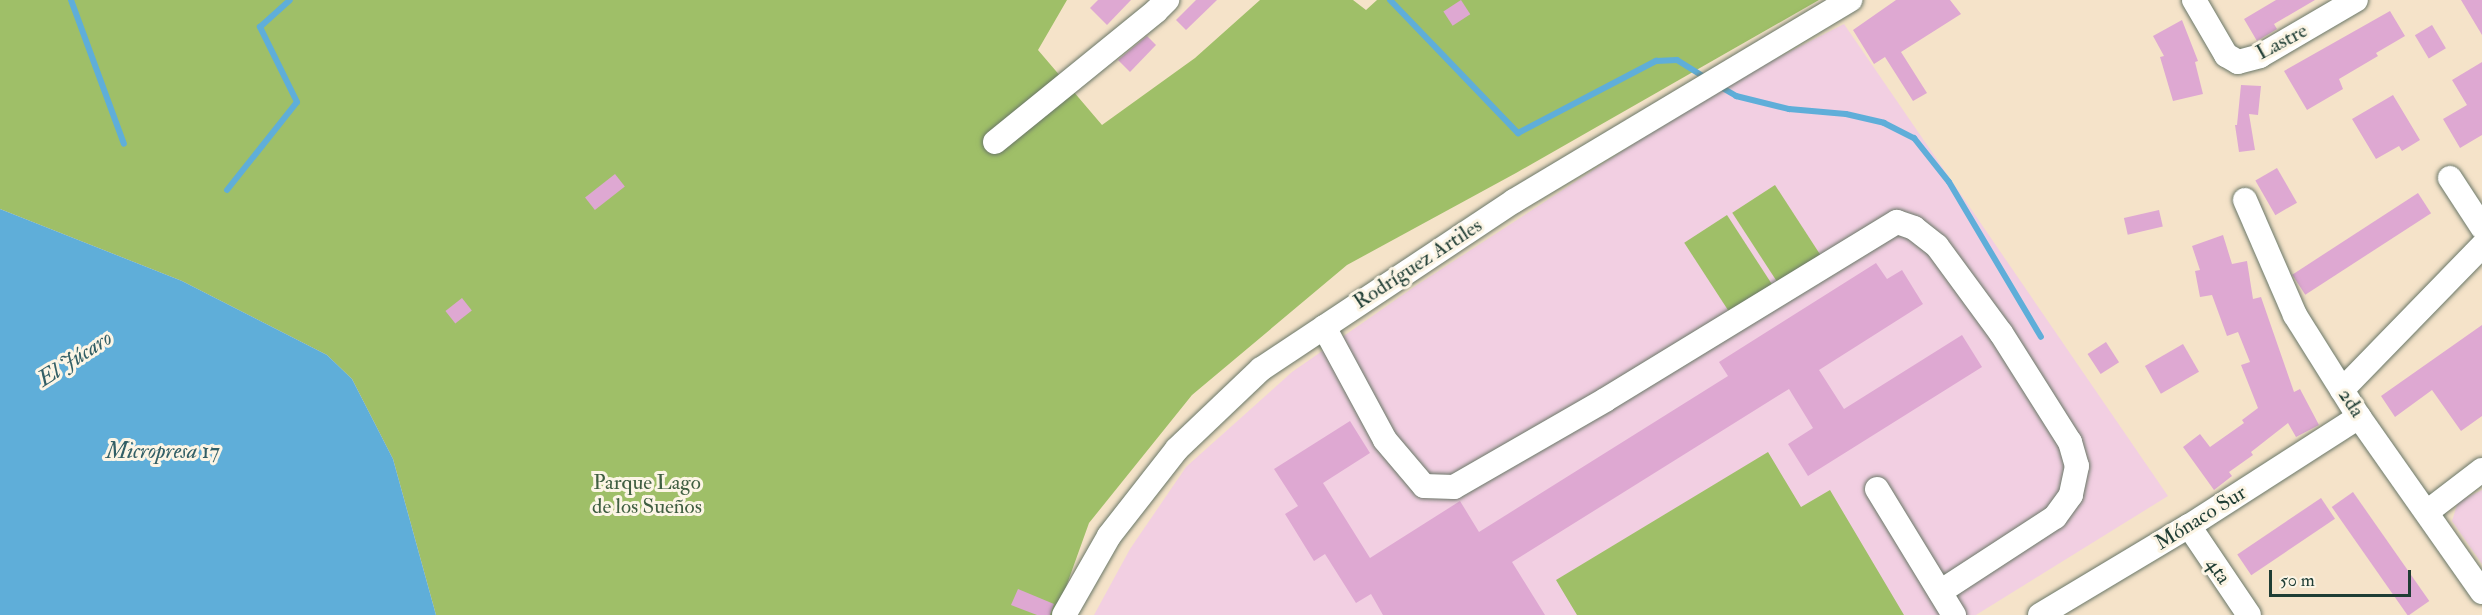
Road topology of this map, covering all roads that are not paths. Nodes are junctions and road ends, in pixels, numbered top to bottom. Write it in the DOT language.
graph roads {
  1 [pos="2194,0"];
  2 [pos="2356,0"];
  3 [pos="1846,1"];
  4 [pos="1161,6"];
  5 [pos="995,142"];
  6 [pos="2450,178"];
  7 [pos="2245,200"];
  8 [pos="2482,227"];
  9 [pos="2482,246"];
  10 [pos="1324,327"];
  11 [pos="2342,390"];
  12 [pos="2359,417"];
  13 [pos="2482,470"];
  14 [pos="1877,489"];
  15 [pos="2427,512"];
  16 [pos="2189,526"];
  17 [pos="1940,592"];
  18 [pos="2482,592"];
  19 [pos="1064,615"];
  20 [pos="1954,615"];
  21 [pos="2040,615"];
  22 [pos="2249,615"];
  1 -- 2 [label="street, Lastre"];
  3 -- 10 [label="street, Rodríguez Artiles"];
  4 -- 5 [label="street"];
  6 -- 8 [label="street"];
  7 -- 11 [label="street, 2da"];
  9 -- 11 [label="street"];
  10 -- 17 [label="street"];
  10 -- 19 [label="street, Rodríguez Artiles"];
  11 -- 12 [label="street, 2da"];
  12 -- 15 [label="street, 2da"];
  12 -- 16 [label="street, Mónaco Sur"];
  13 -- 15 [label="street"];
  14 -- 17 [label="street"];
  15 -- 18 [label="street, 2da"];
  16 -- 21 [label="street, Mónaco Sur"];
  16 -- 22 [label="street, 4ta"];
  17 -- 20 [label="street"];
}
